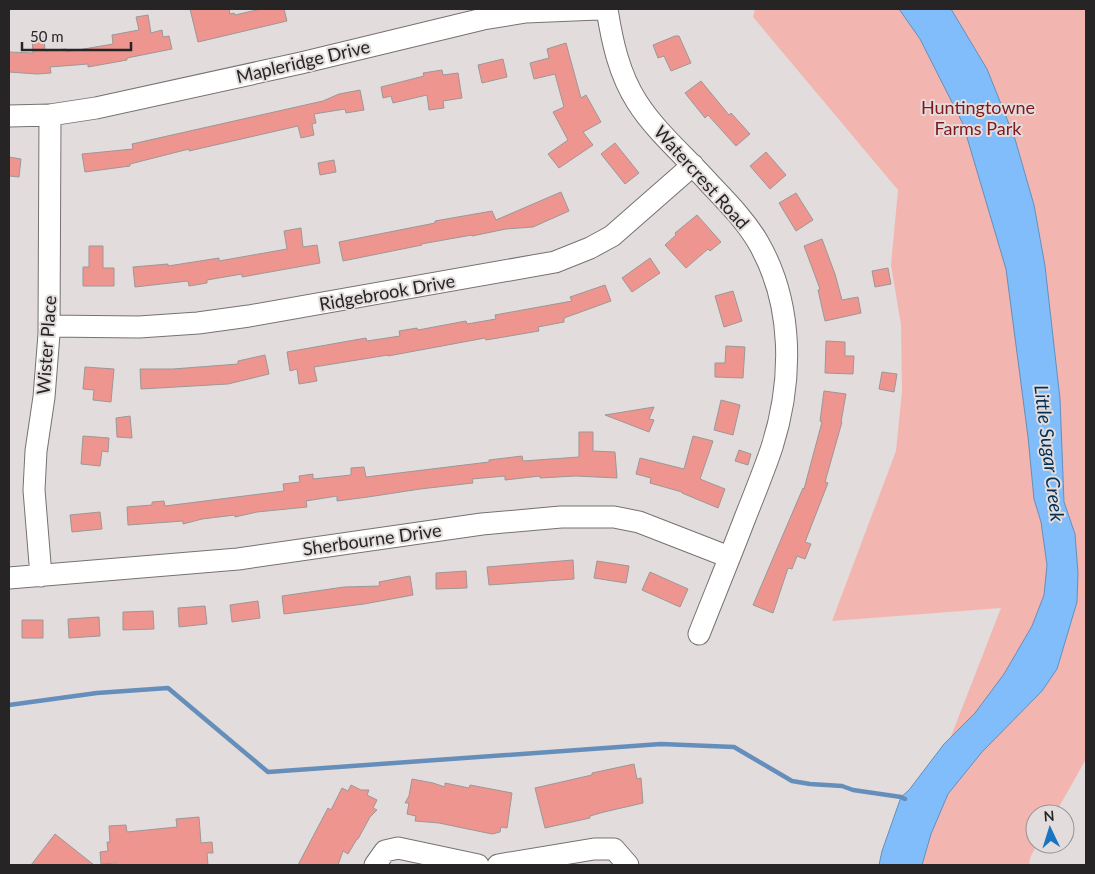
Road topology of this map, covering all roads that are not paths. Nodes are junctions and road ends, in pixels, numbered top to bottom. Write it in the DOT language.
graph roads {
  1 [pos="598,9"];
  2 [pos="607,9"];
  3 [pos="50,114"];
  4 [pos="9,116"];
  5 [pos="693,165"];
  6 [pos="49,326"];
  7 [pos="730,557"];
  8 [pos="41,576"];
  9 [pos="9,578"];
  10 [pos="699,634"];
  11 [pos="375,865"];
  12 [pos="491,865"];
  13 [pos="628,865"];
  1 -- 3 [label="street, Mapleridge Drive"];
  2 -- 5 [label="street, Watercrest Road"];
  3 -- 4 [label="street, Mapleridge Drive"];
  3 -- 6 [label="street, Wister Place"];
  5 -- 6 [label="street, Ridgebrook Drive"];
  5 -- 7 [label="street, Watercrest Road"];
  6 -- 8 [label="street, Wister Place"];
  7 -- 8 [label="street, Sherbourne Drive"];
  7 -- 10 [label="street, Watercrest Road"];
  8 -- 9 [label="street, Sherbourne Drive"];
  11 -- 12 [label="street"];
  12 -- 13 [label="street"];
}
